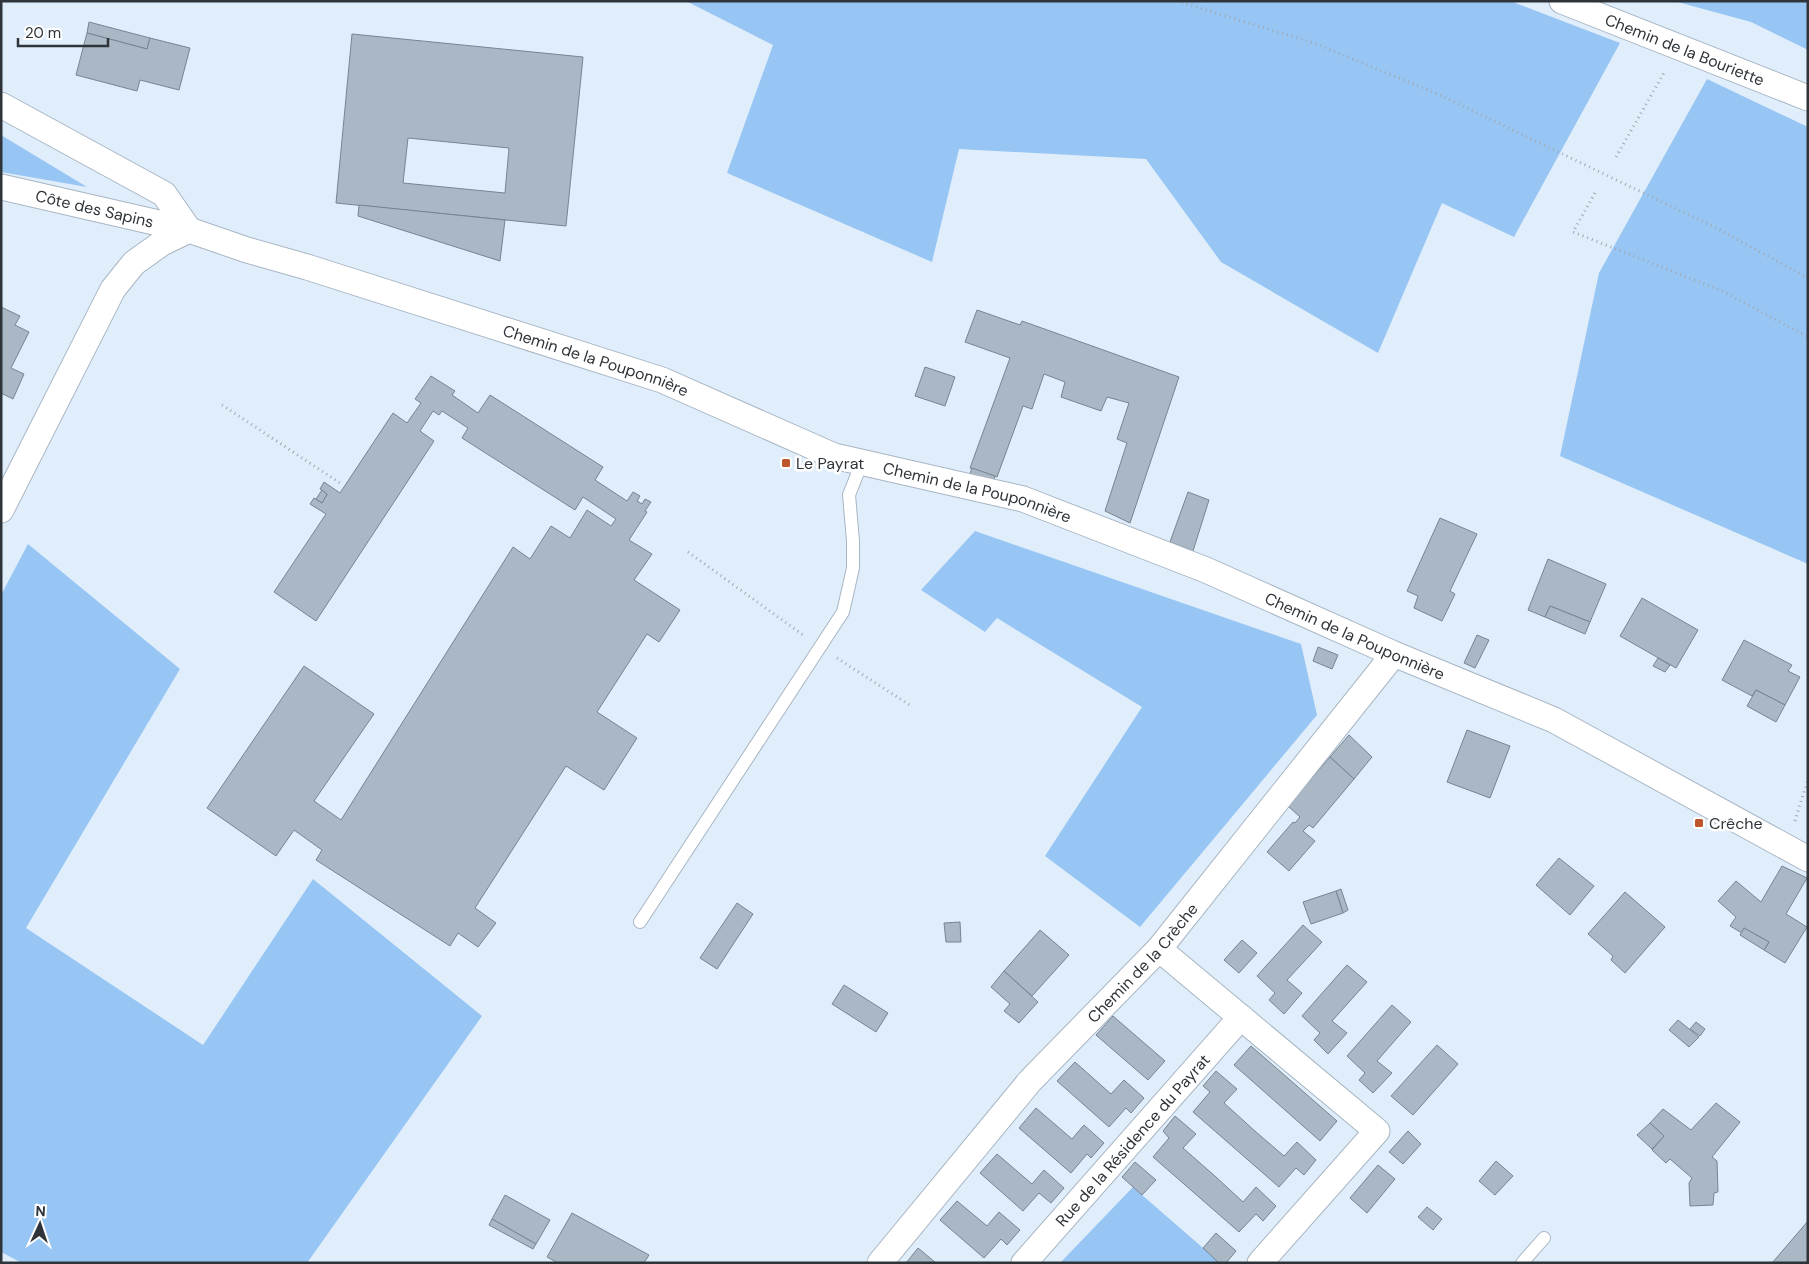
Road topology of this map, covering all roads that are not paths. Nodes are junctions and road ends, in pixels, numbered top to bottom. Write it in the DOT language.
graph roads {
  1 [pos="1562,1"];
  2 [pos="1808,98"];
  3 [pos="1,105"];
  4 [pos="1,187"];
  5 [pos="189,230"];
  6 [pos="862,462"];
  7 [pos="1,510"];
  8 [pos="1394,654"];
  9 [pos="1798,853"];
  10 [pos="640,922"];
  11 [pos="1159,949"];
  12 [pos="1241,1017"];
  13 [pos="1544,1238"];
  14 [pos="880,1263"];
  15 [pos="1024,1263"];
  16 [pos="1260,1263"];
  17 [pos="1522,1263"];
  1 -- 2 [label="street, Chemin de la Bouriette"];
  3 -- 5 [label="street"];
  4 -- 5 [label="street, Côte des Sapins"];
  5 -- 6 [label="street, Chemin de la Pouponnière"];
  5 -- 7 [label="street"];
  6 -- 8 [label="street, Chemin de la Pouponnière"];
  6 -- 10 [label="lane"];
  8 -- 9 [label="street, Chemin de la Pouponnière"];
  8 -- 11 [label="street, Chemin de la Crèche"];
  11 -- 12 [label="street"];
  11 -- 14 [label="street, Chemin de la Crèche"];
  12 -- 15 [label="street, Rue de la Résidence du Payrat"];
  12 -- 16 [label="street"];
  13 -- 17 [label="lane"];
}
